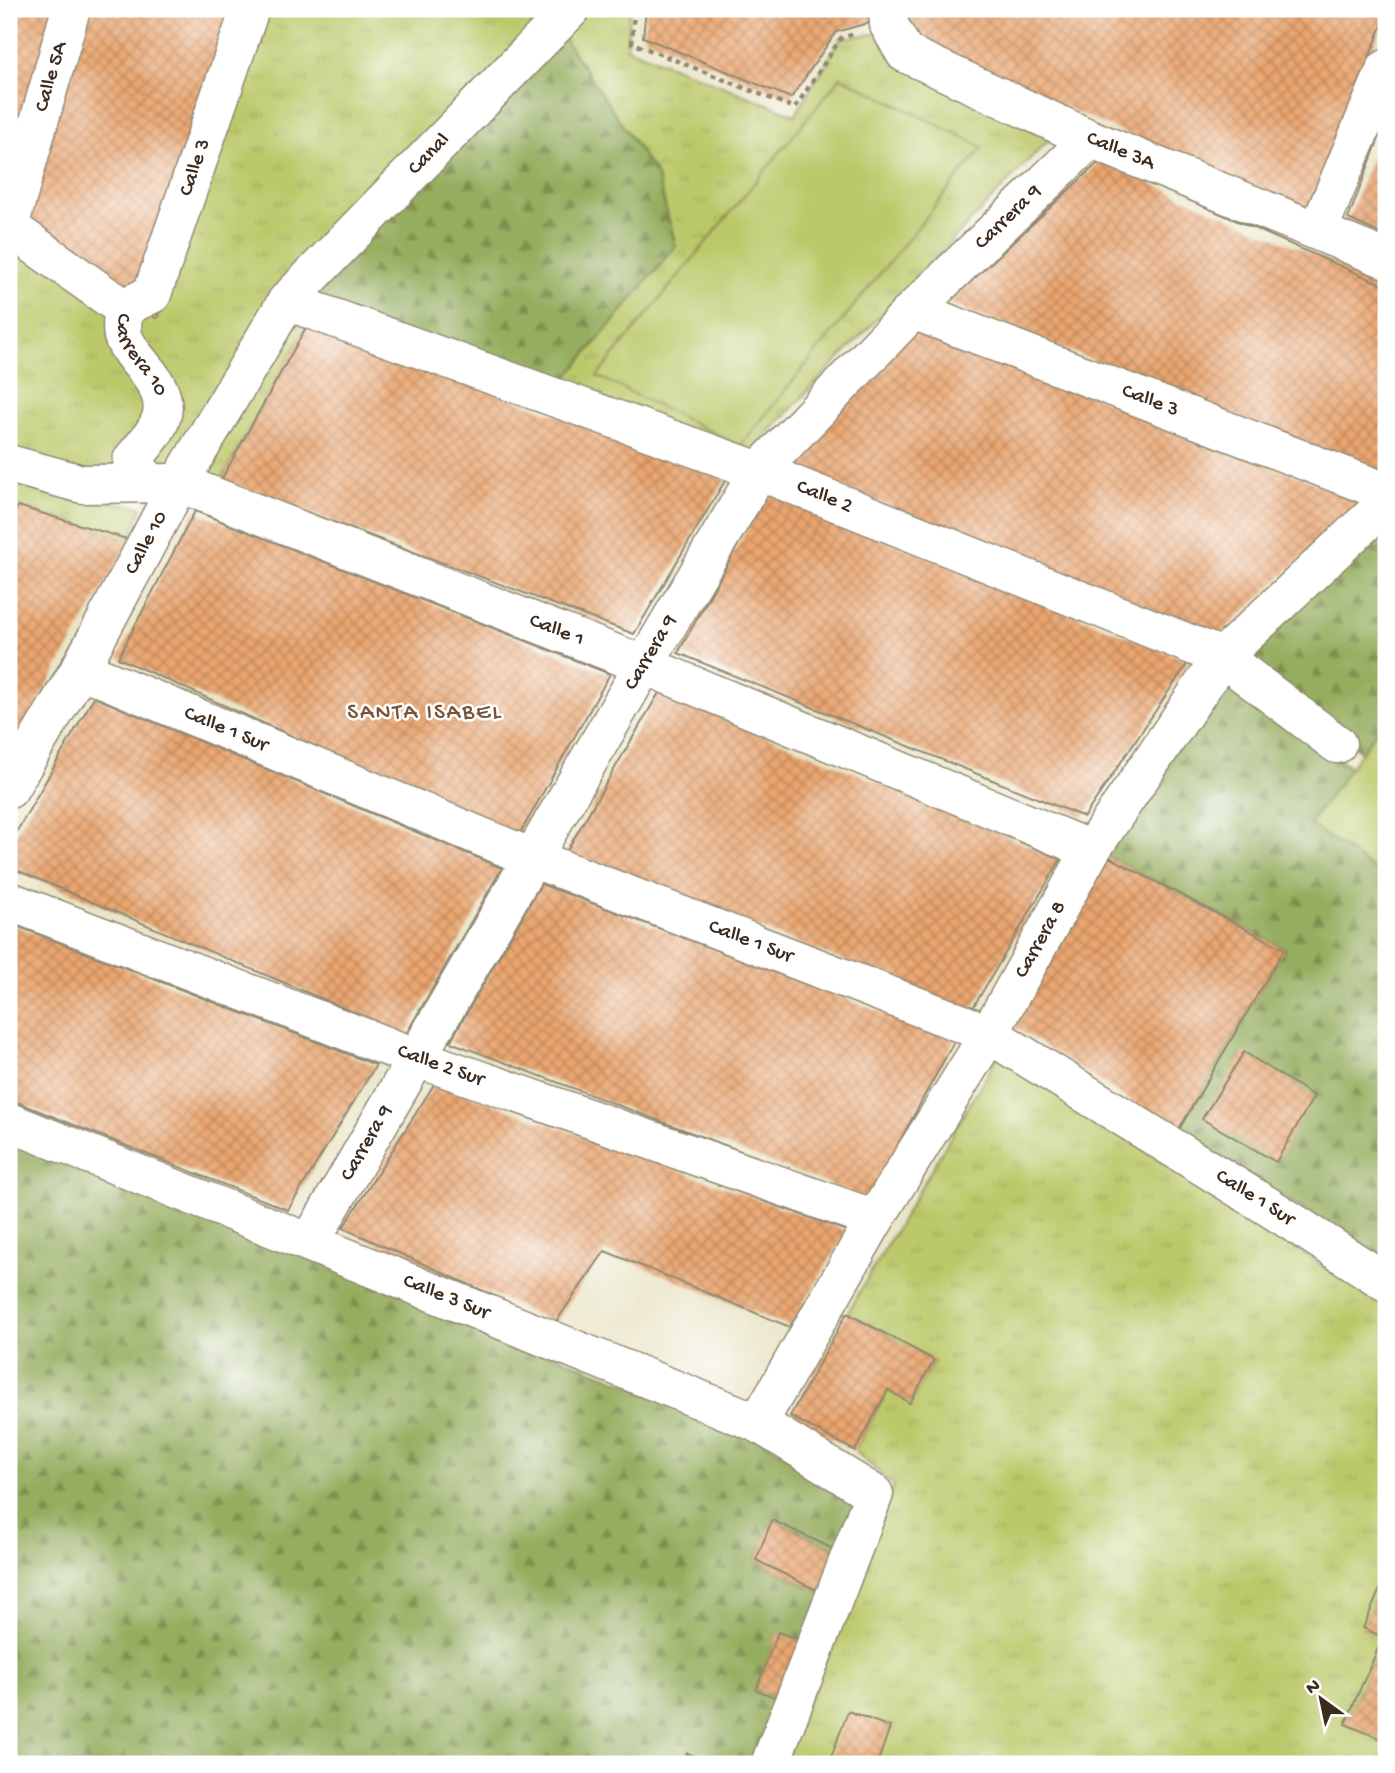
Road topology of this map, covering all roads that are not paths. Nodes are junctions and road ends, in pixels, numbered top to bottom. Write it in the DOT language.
graph roads {
  1 [pos="71,9"];
  2 [pos="250,9"];
  3 [pos="572,9"];
  4 [pos="888,17"];
  5 [pos="1386,69"];
  6 [pos="1090,139"];
  7 [pos="9,227"];
  8 [pos="1318,231"];
  9 [pos="1386,259"];
  10 [pos="287,301"];
  11 [pos="123,308"];
  12 [pos="913,310"];
  13 [pos="9,464"];
  14 [pos="759,471"];
  15 [pos="165,483"];
  16 [pos="1386,492"];
  17 [pos="1386,503"];
  18 [pos="1222,657"];
  19 [pos="644,664"];
  20 [pos="80,669"];
  21 [pos="1337,744"];
  22 [pos="9,789"];
  23 [pos="1091,850"];
  24 [pos="532,858"];
  25 [pos="9,901"];
  26 [pos="989,1034"];
  27 [pos="417,1058"];
  28 [pos="9,1122"];
  29 [pos="875,1219"];
  30 [pos="310,1242"];
  31 [pos="1386,1282"];
  32 [pos="758,1423"];
  33 [pos="770,1764"];
  1 -- 7 [label="street, Calle 5A"];
  2 -- 11 [label="street, Calle 3"];
  3 -- 10 [label="street, Canal"];
  4 -- 6 [label="street, Calle 3A"];
  5 -- 8 [label="street"];
  6 -- 8 [label="street, Calle 3A"];
  6 -- 12 [label="street, Carrera 9"];
  7 -- 11 [label="street, Carrera 10"];
  8 -- 9 [label="street, Calle 3A"];
  10 -- 14 [label="street, Calle 2"];
  10 -- 15 [label="street, Calle 10"];
  11 -- 15 [label="street, Carrera 10"];
  12 -- 14 [label="street, Carrera 9"];
  12 -- 16 [label="street, Calle 3"];
  13 -- 15 [label="street, Calle 1"];
  14 -- 18 [label="street, Calle 2"];
  14 -- 19 [label="street, Carrera 9"];
  15 -- 19 [label="street, Calle 1"];
  15 -- 20 [label="street, Calle 10"];
  17 -- 18 [label="street, Carrera 8"];
  18 -- 21 [label="street, Calle 2"];
  18 -- 23 [label="street, Carrera 8"];
  19 -- 23 [label="street, Calle 1"];
  19 -- 24 [label="street, Carrera 9"];
  20 -- 22 [label="street, Calle 10"];
  20 -- 24 [label="street, Calle 1 Sur"];
  23 -- 26 [label="street, Carrera 8"];
  24 -- 26 [label="street, Calle 1 Sur"];
  24 -- 27 [label="street, Carrera 9"];
  25 -- 27 [label="street, Calle 2 Sur"];
  26 -- 29 [label="street, Carrera 8"];
  26 -- 31 [label="street, Calle 1 Sur"];
  27 -- 29 [label="street, Calle 2 Sur"];
  27 -- 30 [label="street, Carrera 9"];
  28 -- 30 [label="street, Calle 3 Sur"];
  29 -- 32 [label="street, Carrera 8"];
  30 -- 32 [label="street, Calle 3 Sur"];
  32 -- 33 [label="street, Calle 3 Sur"];
}
